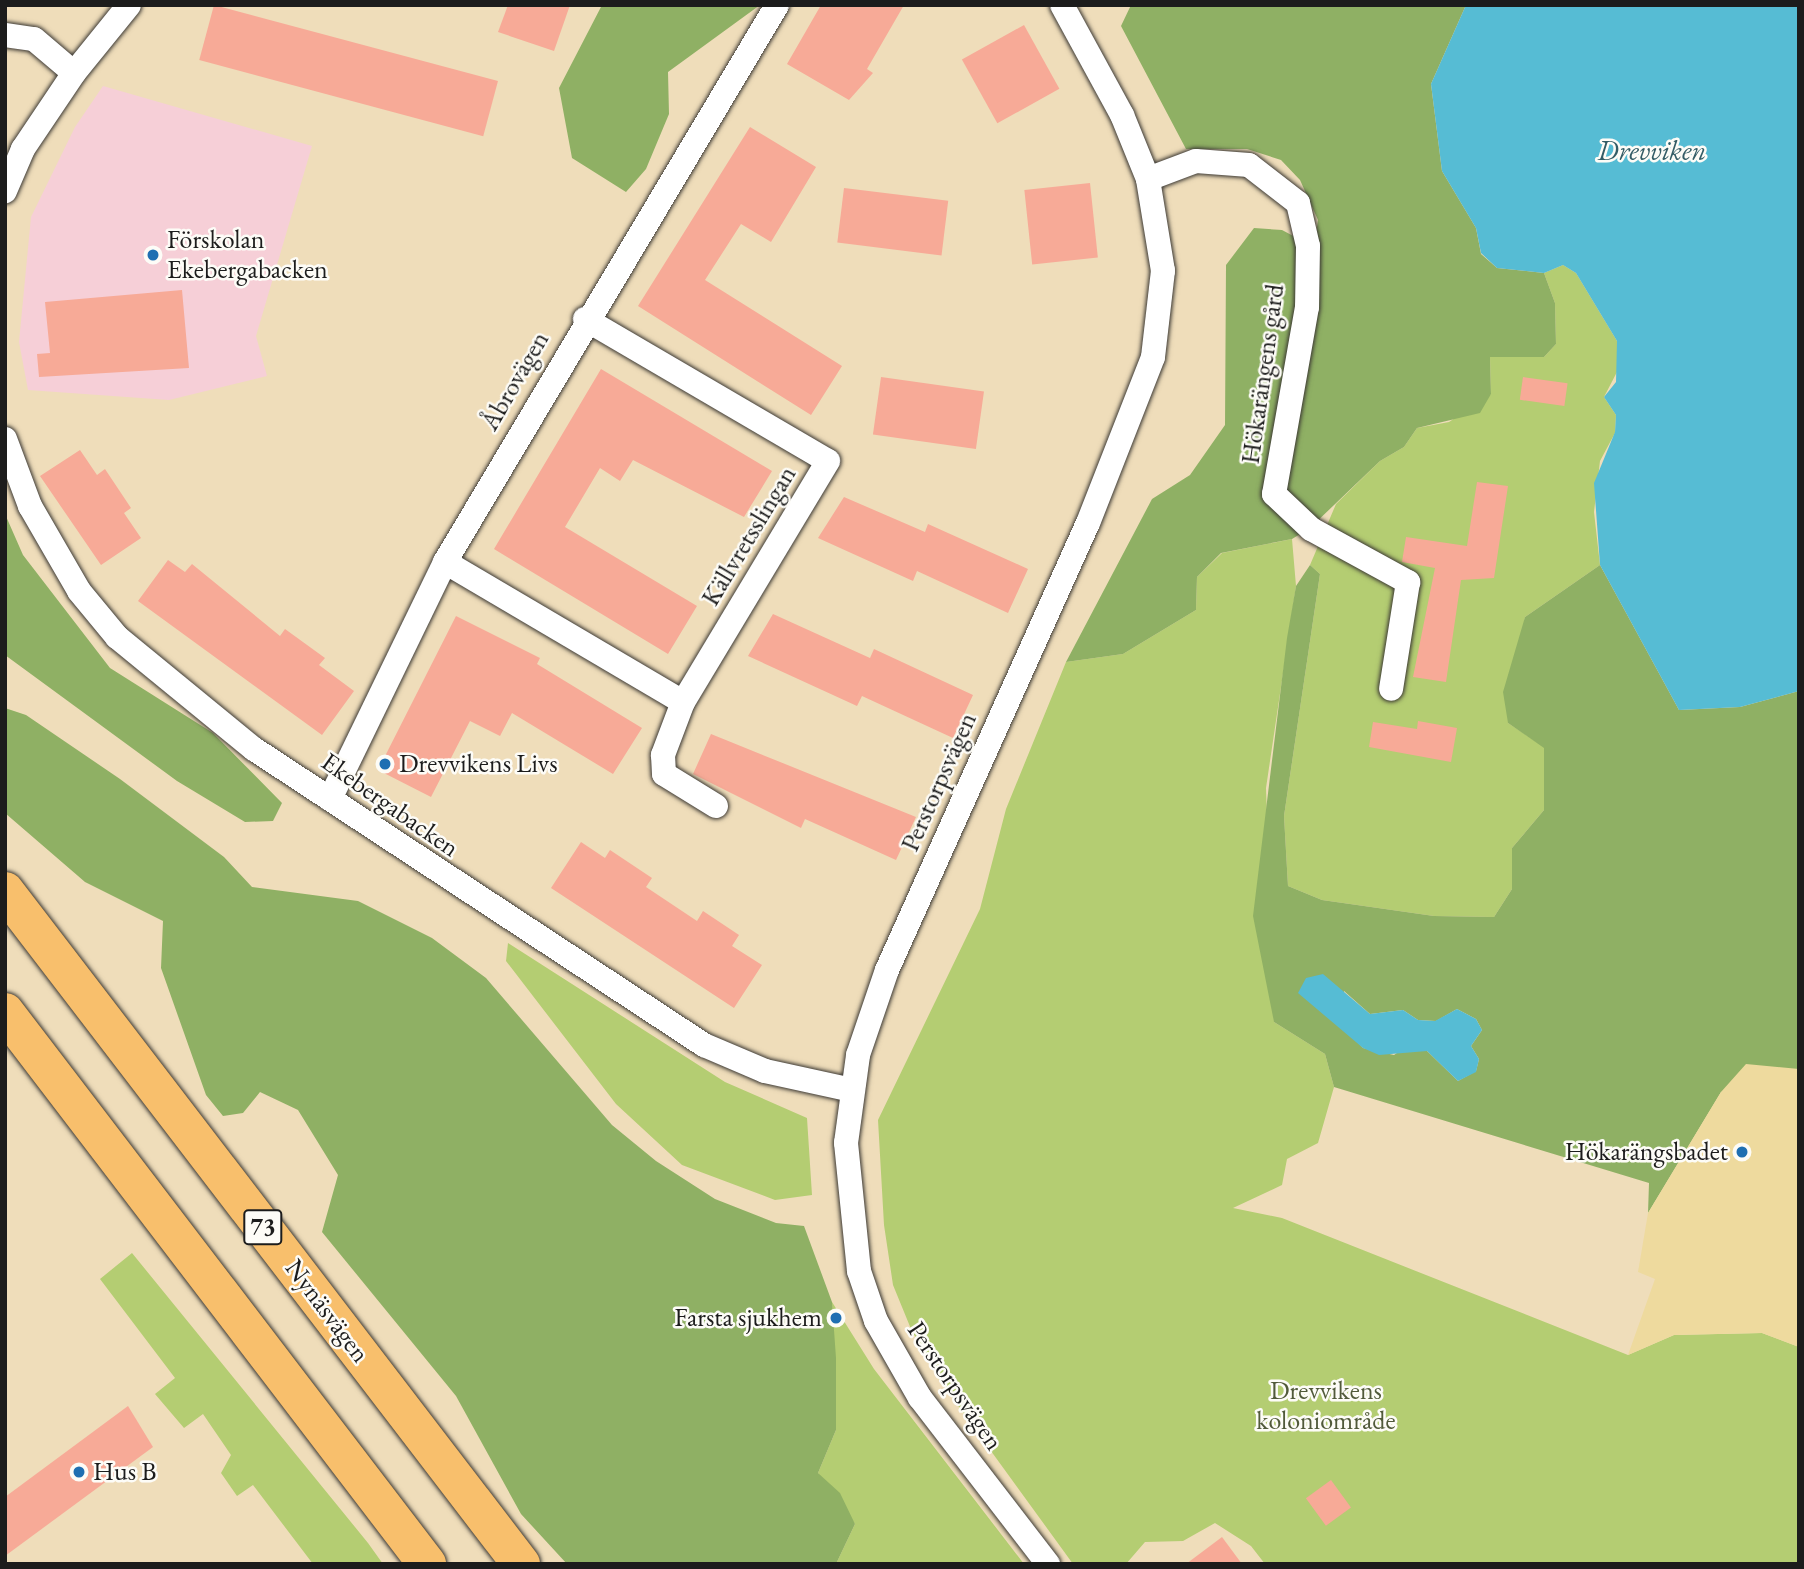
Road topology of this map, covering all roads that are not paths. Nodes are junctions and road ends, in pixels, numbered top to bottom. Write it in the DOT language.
graph roads {
  1 [pos="130,5"];
  2 [pos="777,5"];
  3 [pos="1062,5"];
  4 [pos="5,35"];
  5 [pos="74,74"];
  6 [pos="1148,179"];
  7 [pos="5,191"];
  8 [pos="586,318"];
  9 [pos="5,439"];
  10 [pos="445,562"];
  11 [pos="1391,689"];
  12 [pos="683,702"];
  13 [pos="330,799"];
  14 [pos="716,806"];
  15 [pos="5,891"];
  16 [pos="5,1012"];
  17 [pos="852,1090"];
  18 [pos="427,1564"];
  19 [pos="521,1564"];
  20 [pos="1048,1564"];
  1 -- 5 [label="street"];
  2 -- 8 [label="street, Åbrovägen"];
  3 -- 6 [label="street, Perstorpsvägen"];
  4 -- 5 [label="street"];
  5 -- 7 [label="street"];
  6 -- 11 [label="street, Hökarängens gård"];
  6 -- 17 [label="street, Perstorpsvägen"];
  8 -- 10 [label="street, Åbrovägen"];
  8 -- 12 [label="street, Källvretsslingan"];
  9 -- 13 [label="street, Ekebergabacken"];
  10 -- 12 [label="street"];
  10 -- 13 [label="street, Åbrovägen"];
  12 -- 14 [label="street, Källvretsslingan"];
  13 -- 17 [label="street, Ekebergabacken"];
  15 -- 19 [label="highway, Nynäsvägen / 73"];
  16 -- 18 [label="highway"];
  17 -- 20 [label="street, Perstorpsvägen"];
}
